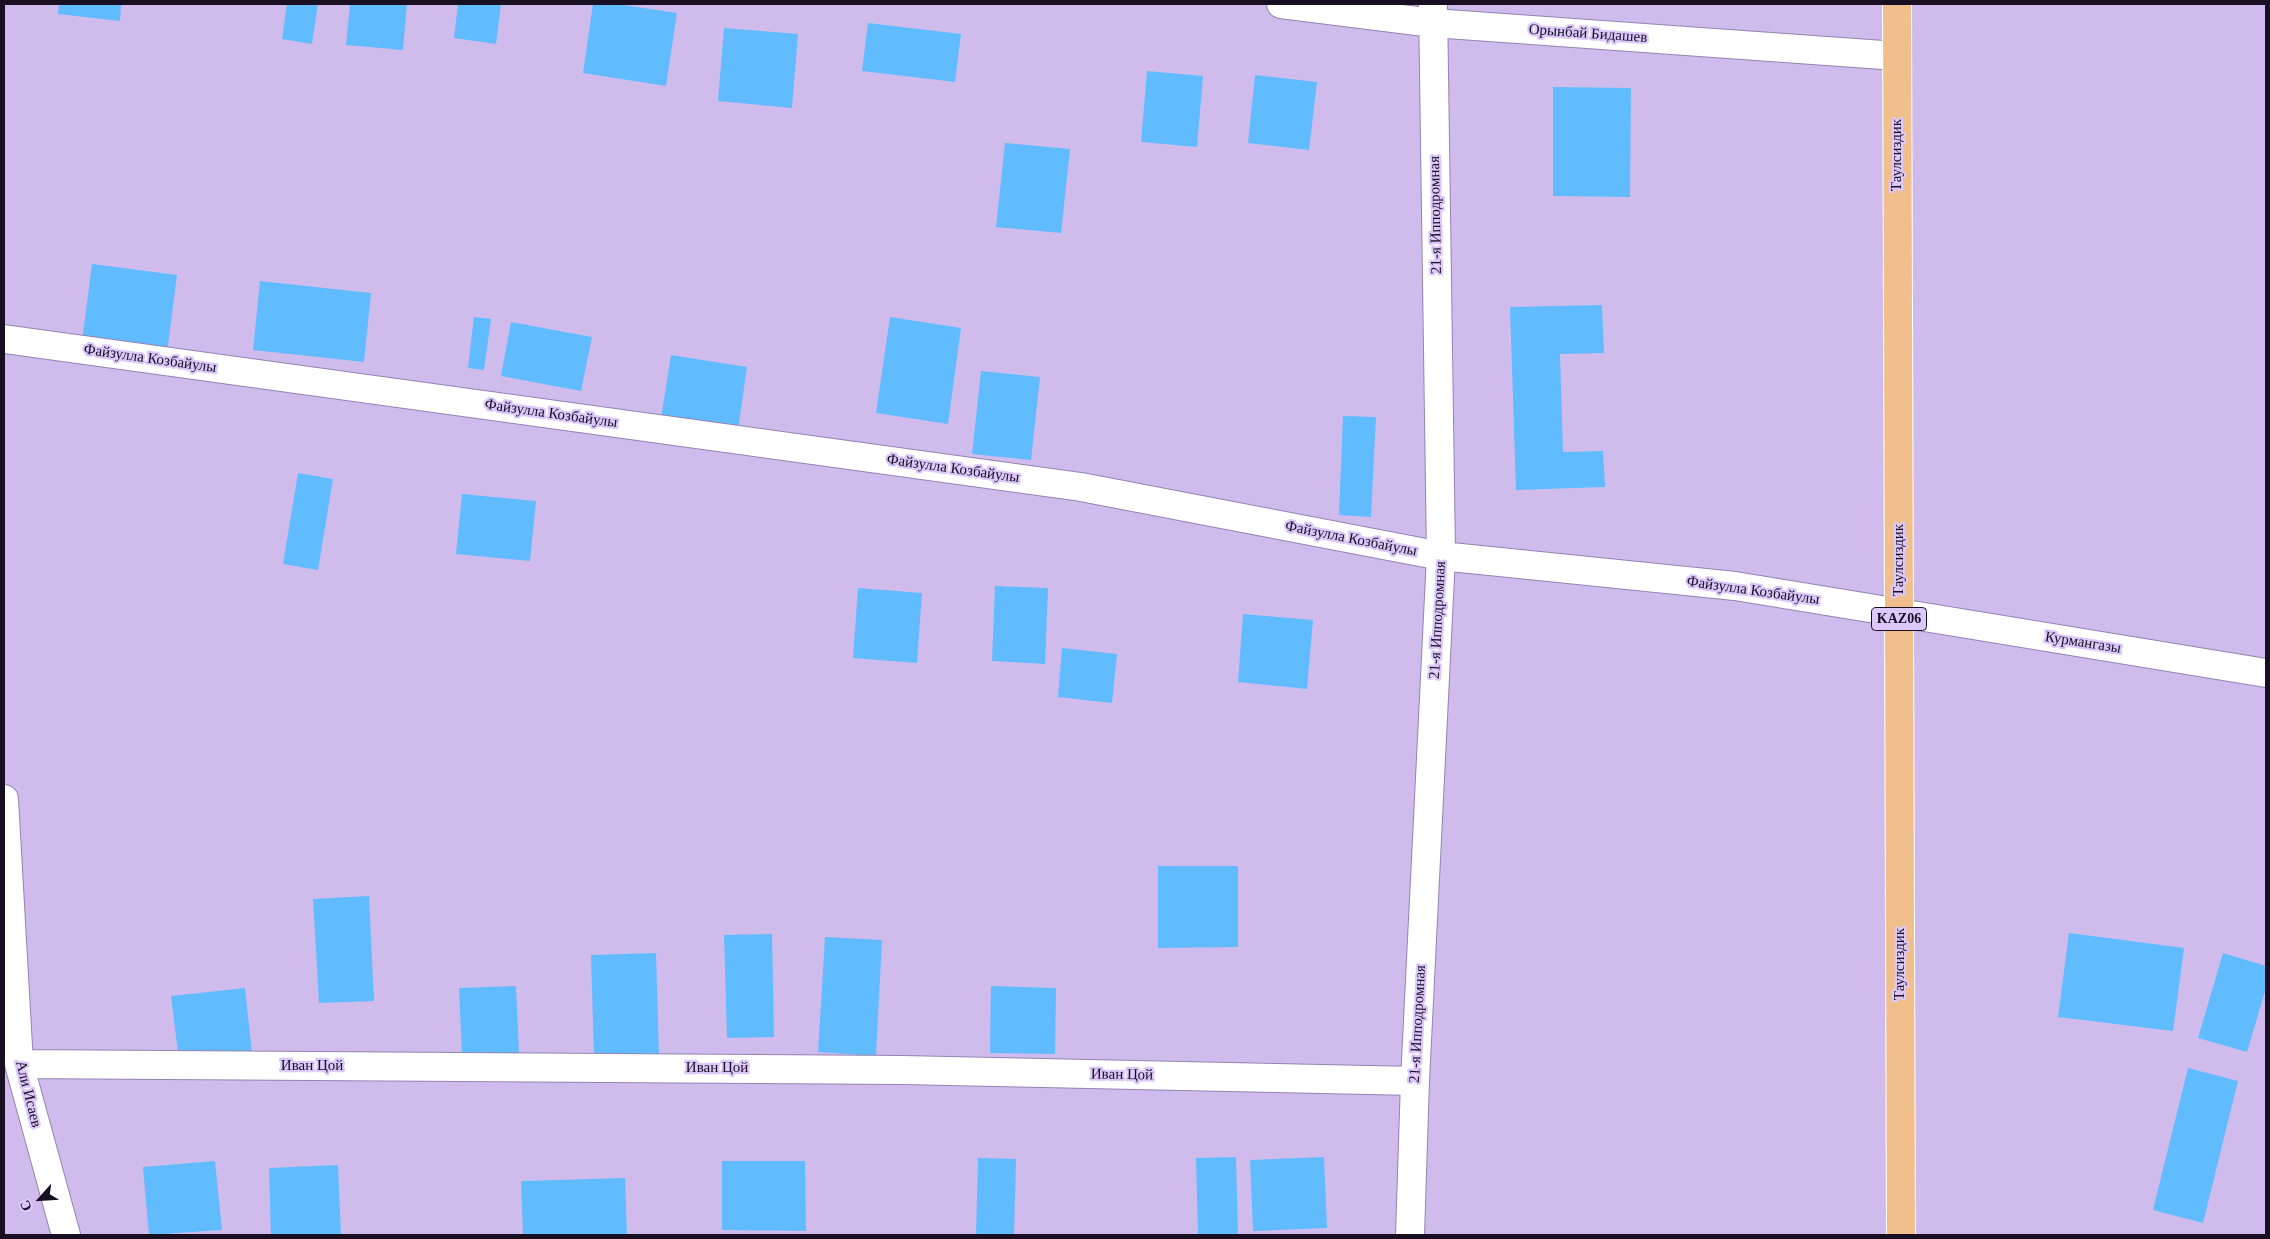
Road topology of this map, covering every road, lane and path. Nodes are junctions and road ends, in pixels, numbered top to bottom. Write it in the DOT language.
graph roads {
  1 [pos="1281,4"];
  2 [pos="1897,4"];
  3 [pos="1433,14"];
  4 [pos="1897,56"];
  5 [pos="4,339"];
  6 [pos="1441,556"];
  7 [pos="1899,612"];
  8 [pos="2266,673"];
  9 [pos="4,800"];
  10 [pos="19,1064"];
  11 [pos="1415,1081"];
  12 [pos="66,1235"];
  13 [pos="1410,1235"];
  14 [pos="1901,1235"];
  1 -- 3 [label="street, Орынбай Бидашев"];
  2 -- 4 [label="main road, Таулсиздик / KAZ06"];
  3 -- 4 [label="street, Орынбай Бидашев"];
  3 -- 6 [label="street, 21-я Ипподромная"];
  4 -- 7 [label="main road, Таулсиздик / KAZ06"];
  5 -- 6 [label="street, Файзулла Козбайулы"];
  6 -- 7 [label="street, Файзулла Козбайулы"];
  6 -- 11 [label="street, 21-я Ипподромная"];
  7 -- 8 [label="street, Курмангазы"];
  7 -- 14 [label="main road, Таулсиздик / KAZ06"];
  9 -- 10 [label="street, Али Исаев"];
  10 -- 11 [label="street, Иван Цой"];
  10 -- 12 [label="street, Али Исаев"];
  11 -- 13 [label="street, 21-я Ипподромная"];
}
